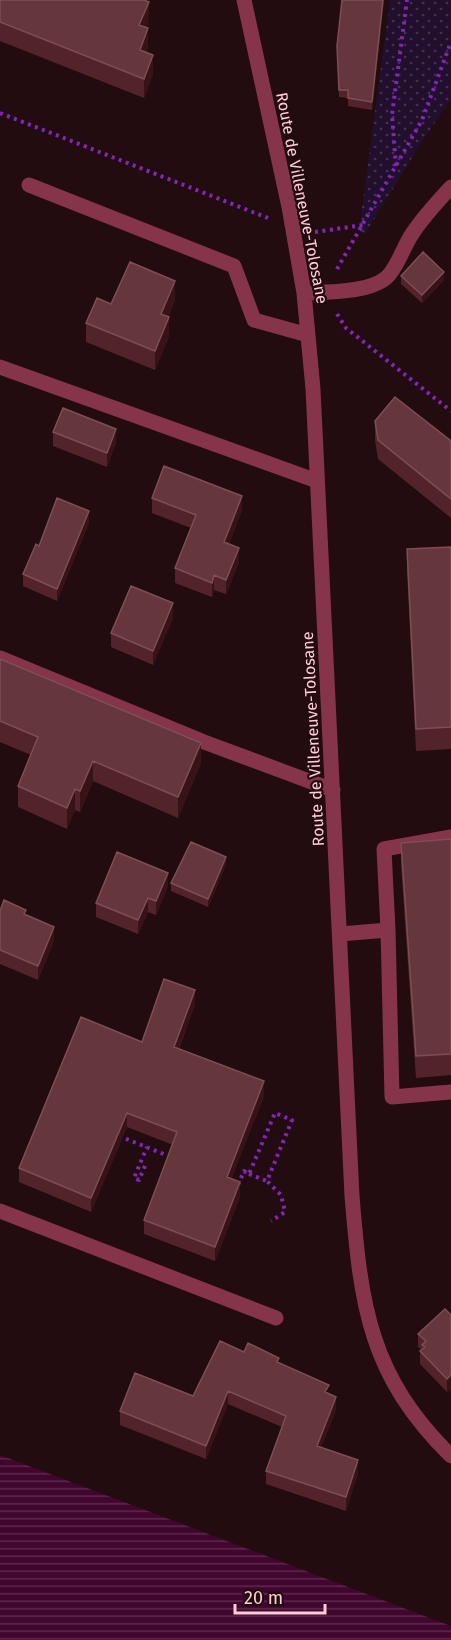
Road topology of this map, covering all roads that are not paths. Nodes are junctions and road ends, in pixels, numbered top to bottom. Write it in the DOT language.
graph roads {
  1 [pos="244,0"];
  2 [pos="29,185"];
  3 [pos="451,187"];
  4 [pos="304,293"];
  5 [pos="308,335"];
  6 [pos="0,367"];
  7 [pos="318,481"];
  8 [pos="0,658"];
  9 [pos="333,790"];
  10 [pos="451,837"];
  11 [pos="388,930"];
  12 [pos="340,934"];
  13 [pos="451,1092"];
  14 [pos="0,1211"];
  15 [pos="276,1317"];
  16 [pos="451,1456"];
  1 -- 4 [label="street, Route de Villeneuve-Tolosane"];
  2 -- 5 [label="street"];
  3 -- 4 [label="street"];
  4 -- 5 [label="street, Route de Villeneuve-Tolosane"];
  5 -- 7 [label="street, Route de Villeneuve-Tolosane"];
  6 -- 7 [label="street"];
  7 -- 9 [label="street, Route de Villeneuve-Tolosane"];
  8 -- 9 [label="street"];
  9 -- 12 [label="street, Route de Villeneuve-Tolosane"];
  10 -- 11 [label="street"];
  11 -- 12 [label="street"];
  11 -- 13 [label="street"];
  12 -- 16 [label="street, Route de Villeneuve-Tolosane"];
  14 -- 15 [label="street"];
}
